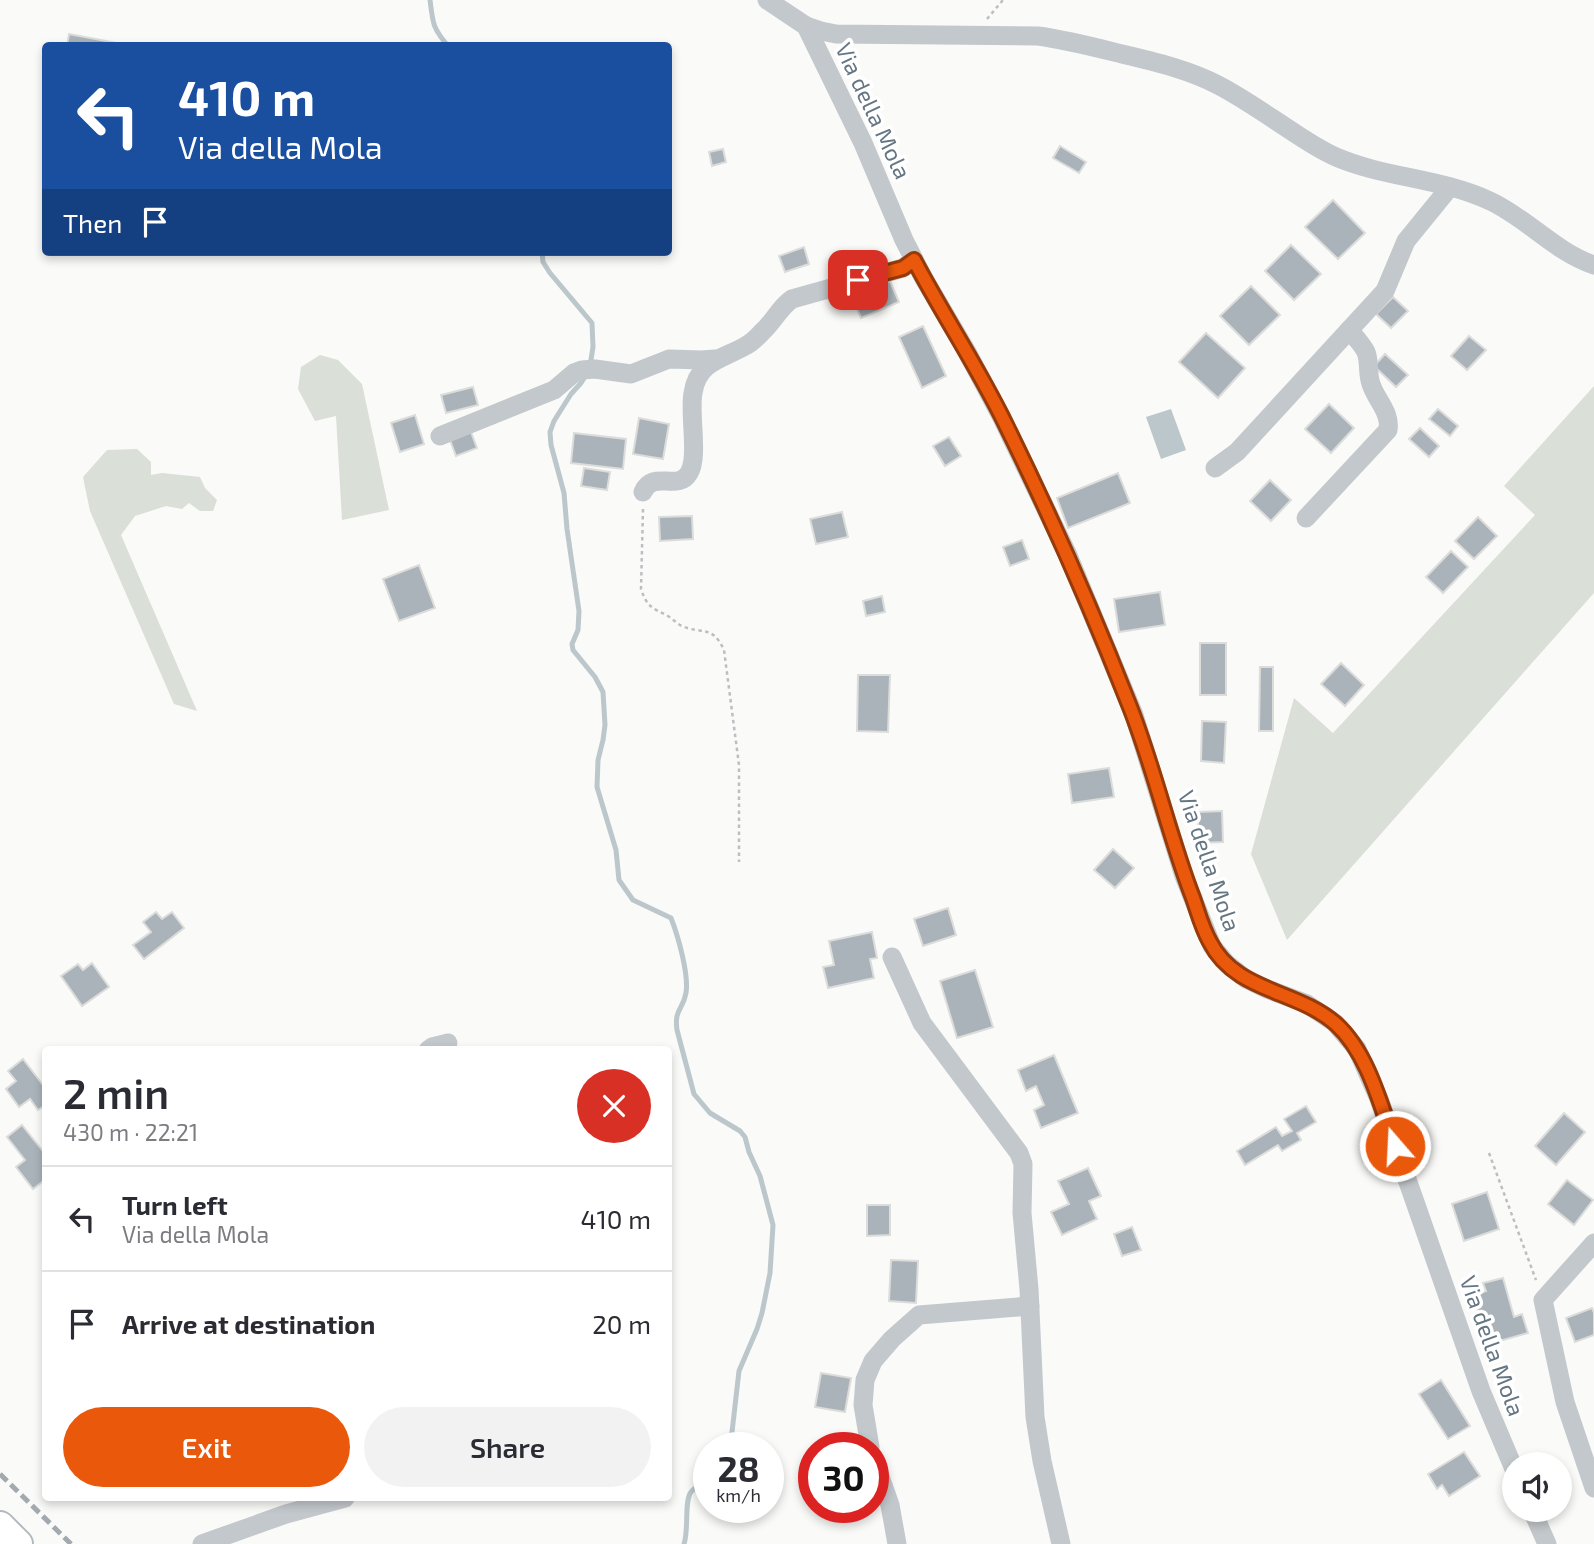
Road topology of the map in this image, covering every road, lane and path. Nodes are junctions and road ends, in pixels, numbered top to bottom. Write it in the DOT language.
graph roads {
  1 [pos="766,0"];
  2 [pos="806,26"];
  3 [pos="1450,187"];
  4 [pos="914,260"];
  5 [pos="1594,265"];
  6 [pos="1349,330"];
  7 [pos="715,359"];
  8 [pos="440,436"];
  9 [pos="1215,468"];
  10 [pos="643,492"];
  11 [pos="1306,518"];
  12 [pos="739,862"];
  13 [pos="892,957"];
  14 [pos="448,1043"];
  15 [pos="436,1046"];
  16 [pos="1489,1153"];
  17 [pos="1594,1243"];
  18 [pos="1544,1300"];
  19 [pos="1030,1306"];
  20 [pos="868,1432"];
  21 [pos="1507,1452"];
  22 [pos="1594,1487"];
  23 [pos="334,1501"];
  24 [pos="889,1502"];
  25 [pos="1537,1522"];
  26 [pos="0,1526"];
  27 [pos="18,1544"];
  28 [pos="202,1544"];
  29 [pos="897,1544"];
  30 [pos="1061,1544"];
  31 [pos="1547,1544"];
  1 -- 2 [label="street, Via della Mola"];
  2 -- 3 [label="street"];
  2 -- 4 [label="street, Via della Mola"];
  3 -- 5 [label="street"];
  3 -- 6 [label="street"];
  4 -- 7 [label="street"];
  4 -- 21 [label="street, Via della Mola"];
  6 -- 9 [label="street"];
  6 -- 11 [label="street"];
  7 -- 8 [label="street"];
  7 -- 10 [label="street"];
  10 -- 12 [label="path"];
  13 -- 19 [label="street"];
  14 -- 15 [label="street"];
  16 -- 18 [label="path"];
  17 -- 18 [label="street"];
  18 -- 22 [label="street"];
  19 -- 20 [label="street"];
  19 -- 30 [label="street"];
  23 -- 28 [label="street"];
  24 -- 29 [label="street"];
  25 -- 31 [label="street"];
  26 -- 27 [label="main road"];
}
